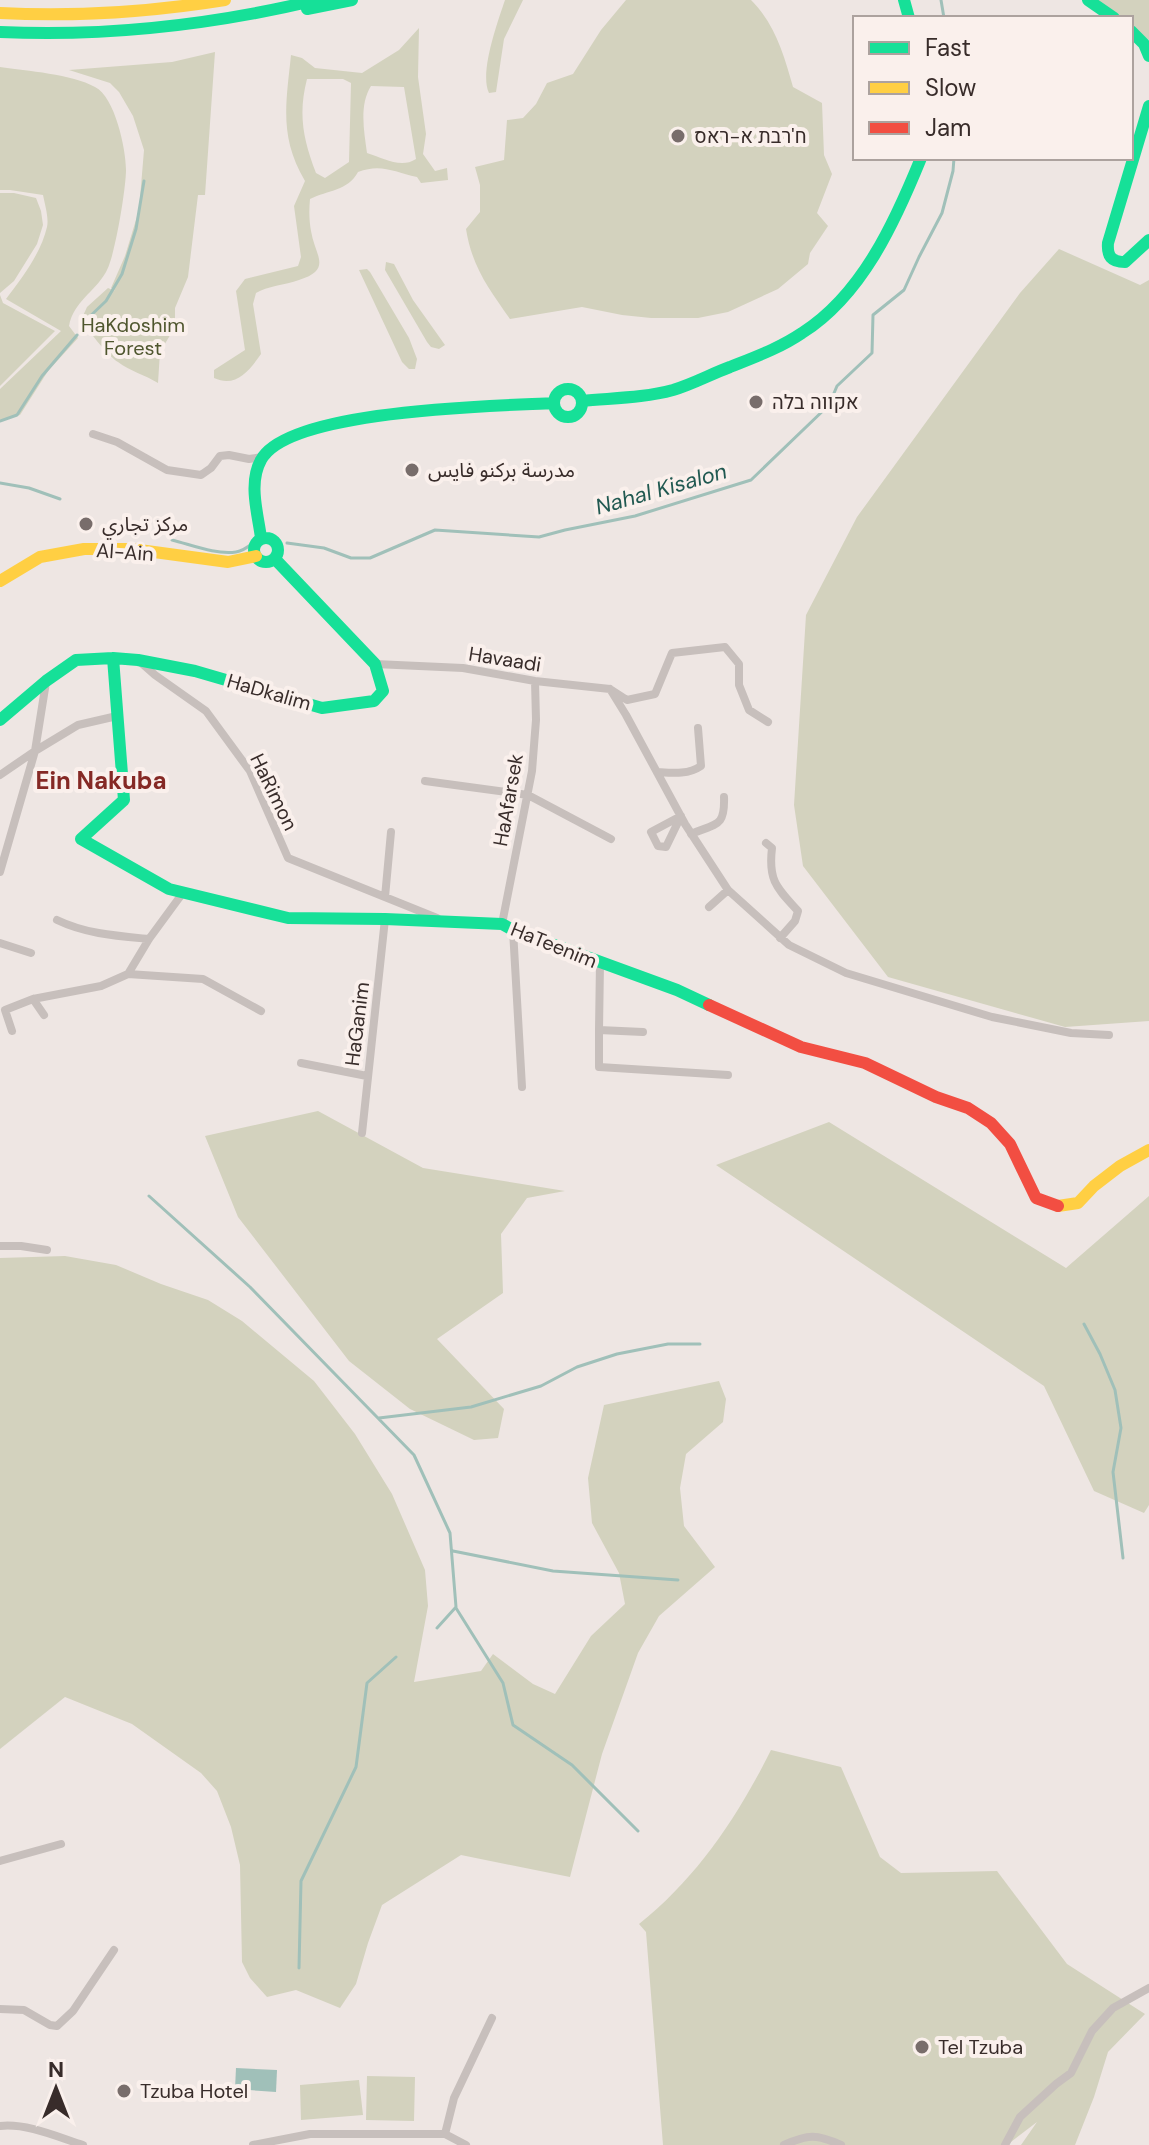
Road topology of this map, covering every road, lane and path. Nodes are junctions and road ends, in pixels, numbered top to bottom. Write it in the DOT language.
graph roads {
  1 [pos="225,0"];
  2 [pos="317,0"];
  3 [pos="352,0"];
  4 [pos="1088,0"];
  5 [pos="0,13"];
  6 [pos="1111,16"];
  7 [pos="203,24"];
  8 [pos="0,32"];
  9 [pos="1133,33"];
  10 [pos="1149,56"];
  11 [pos="1149,106"];
  12 [pos="1133,159"];
  13 [pos="920,160"];
  14 [pos="1133,160"];
  15 [pos="1149,240"];
  16 [pos="582,401"];
  17 [pos="554,403"];
  18 [pos="93,434"];
  19 [pos="262,457"];
  20 [pos="261,538"];
  21 [pos="256,556"];
  22 [pos="275,559"];
  23 [pos="0,581"];
  24 [pos="113,658"];
  25 [pos="138,660"];
  26 [pos="375,664"];
  27 [pos="46,681"];
  28 [pos="535,681"];
  29 [pos="610,689"];
  30 [pos="117,716"];
  31 [pos="0,720"];
  32 [pos="768,722"];
  33 [pos="698,728"];
  34 [pos="35,751"];
  35 [pos="657,772"];
  36 [pos="0,775"];
  37 [pos="425,781"];
  38 [pos="528,795"];
  39 [pos="724,797"];
  40 [pos="391,832"];
  41 [pos="691,834"];
  42 [pos="611,839"];
  43 [pos="766,843"];
  44 [pos="0,872"];
  45 [pos="728,890"];
  46 [pos="182,894"];
  47 [pos="385,897"];
  48 [pos="709,907"];
  49 [pos="385,919"];
  50 [pos="57,920"];
  51 [pos="447,922"];
  52 [pos="507,927"];
  53 [pos="780,938"];
  54 [pos="149,939"];
  55 [pos="0,943"];
  56 [pos="31,953"];
  57 [pos="600,963"];
  58 [pos="128,974"];
  59 [pos="33,999"];
  60 [pos="261,1011"];
  61 [pos="44,1015"];
  62 [pos="599,1030"];
  63 [pos="12,1031"];
  64 [pos="643,1032"];
  65 [pos="1109,1035"];
  66 [pos="301,1063"];
  67 [pos="728,1075"];
  68 [pos="367,1076"];
  69 [pos="522,1087"];
  70 [pos="362,1133"];
  71 [pos="1149,1150"];
  72 [pos="0,1246"];
  73 [pos="47,1250"];
  74 [pos="61,1844"];
  75 [pos="0,1861"];
  76 [pos="114,1950"];
  77 [pos="1149,1988"];
  78 [pos="0,2009"];
  79 [pos="492,2018"];
  80 [pos="0,2126"];
  81 [pos="445,2134"];
  82 [pos="83,2145"];
  83 [pos="253,2145"];
  84 [pos="466,2145"];
  85 [pos="784,2145"];
  86 [pos="841,2145"];
  87 [pos="1005,2145"];
  1 -- 5 [label="main road"];
  2 -- 7 [label="main road"];
  3 -- 7 [label="main road"];
  4 -- 6 [label="main road"];
  7 -- 8 [label="main road"];
  9 -- 10 [label="main road"];
  11 -- 12 [label="main road"];
  13 -- 16 [label="main road"];
  14 -- 15 [label="main road"];
  16 -- 17 [label="main road"];
  16 -- 17 [label="main road"];
  17 -- 19 [label="main road"];
  18 -- 19 [label="street"];
  19 -- 20 [label="main road"];
  20 -- 21 [label="main road"];
  20 -- 22 [label="main road"];
  21 -- 22 [label="main road"];
  21 -- 23 [label="main road, Al-Ain"];
  22 -- 26 [label="main road"];
  24 -- 25 [label="main road, HaDkalim"];
  24 -- 27 [label="main road, HaDkalim"];
  24 -- 30 [label="main road, HaTeenim"];
  25 -- 26 [label="main road, HaDkalim"];
  25 -- 47 [label="street, HaRimon"];
  26 -- 28 [label="street, Havaadi"];
  27 -- 31 [label="main road, HaDkalim"];
  27 -- 34 [label="street"];
  28 -- 29 [label="street, Havaadi"];
  28 -- 38 [label="street, HaAfarsek"];
  29 -- 32 [label="street, Havaadi"];
  29 -- 35 [label="street"];
  30 -- 34 [label="street"];
  30 -- 46 [label="main road, HaTeenim"];
  33 -- 35 [label="street"];
  34 -- 36 [label="street"];
  34 -- 44 [label="street"];
  35 -- 41 [label="street"];
  37 -- 38 [label="street"];
  38 -- 42 [label="street"];
  38 -- 52 [label="street, HaAfarsek"];
  39 -- 41 [label="street"];
  40 -- 47 [label="street"];
  41 -- 45 [label="street"];
  43 -- 53 [label="street"];
  45 -- 48 [label="street"];
  45 -- 53 [label="street"];
  46 -- 49 [label="main road, HaTeenim"];
  46 -- 54 [label="street"];
  47 -- 51 [label="street, HaRimon"];
  49 -- 51 [label="main road, HaTeenim"];
  49 -- 68 [label="street, HaGanim"];
  50 -- 54 [label="street"];
  51 -- 52 [label="main road, HaTeenim"];
  52 -- 57 [label="main road, HaTeenim"];
  52 -- 69 [label="street, HaAfarsek"];
  53 -- 65 [label="street"];
  54 -- 58 [label="street"];
  55 -- 56 [label="street"];
  57 -- 62 [label="street"];
  57 -- 71 [label="main road, HaTeenim"];
  58 -- 59 [label="street"];
  58 -- 60 [label="street"];
  59 -- 61 [label="street"];
  59 -- 63 [label="street"];
  62 -- 64 [label="street"];
  62 -- 67 [label="street"];
  66 -- 68 [label="street"];
  68 -- 70 [label="street, HaGanim"];
  72 -- 73 [label="street"];
  74 -- 75 [label="street"];
  76 -- 78 [label="street"];
  77 -- 87 [label="street"];
  79 -- 81 [label="street"];
  80 -- 82 [label="street"];
  81 -- 83 [label="street"];
  81 -- 84 [label="street"];
  85 -- 86 [label="street"];
}
